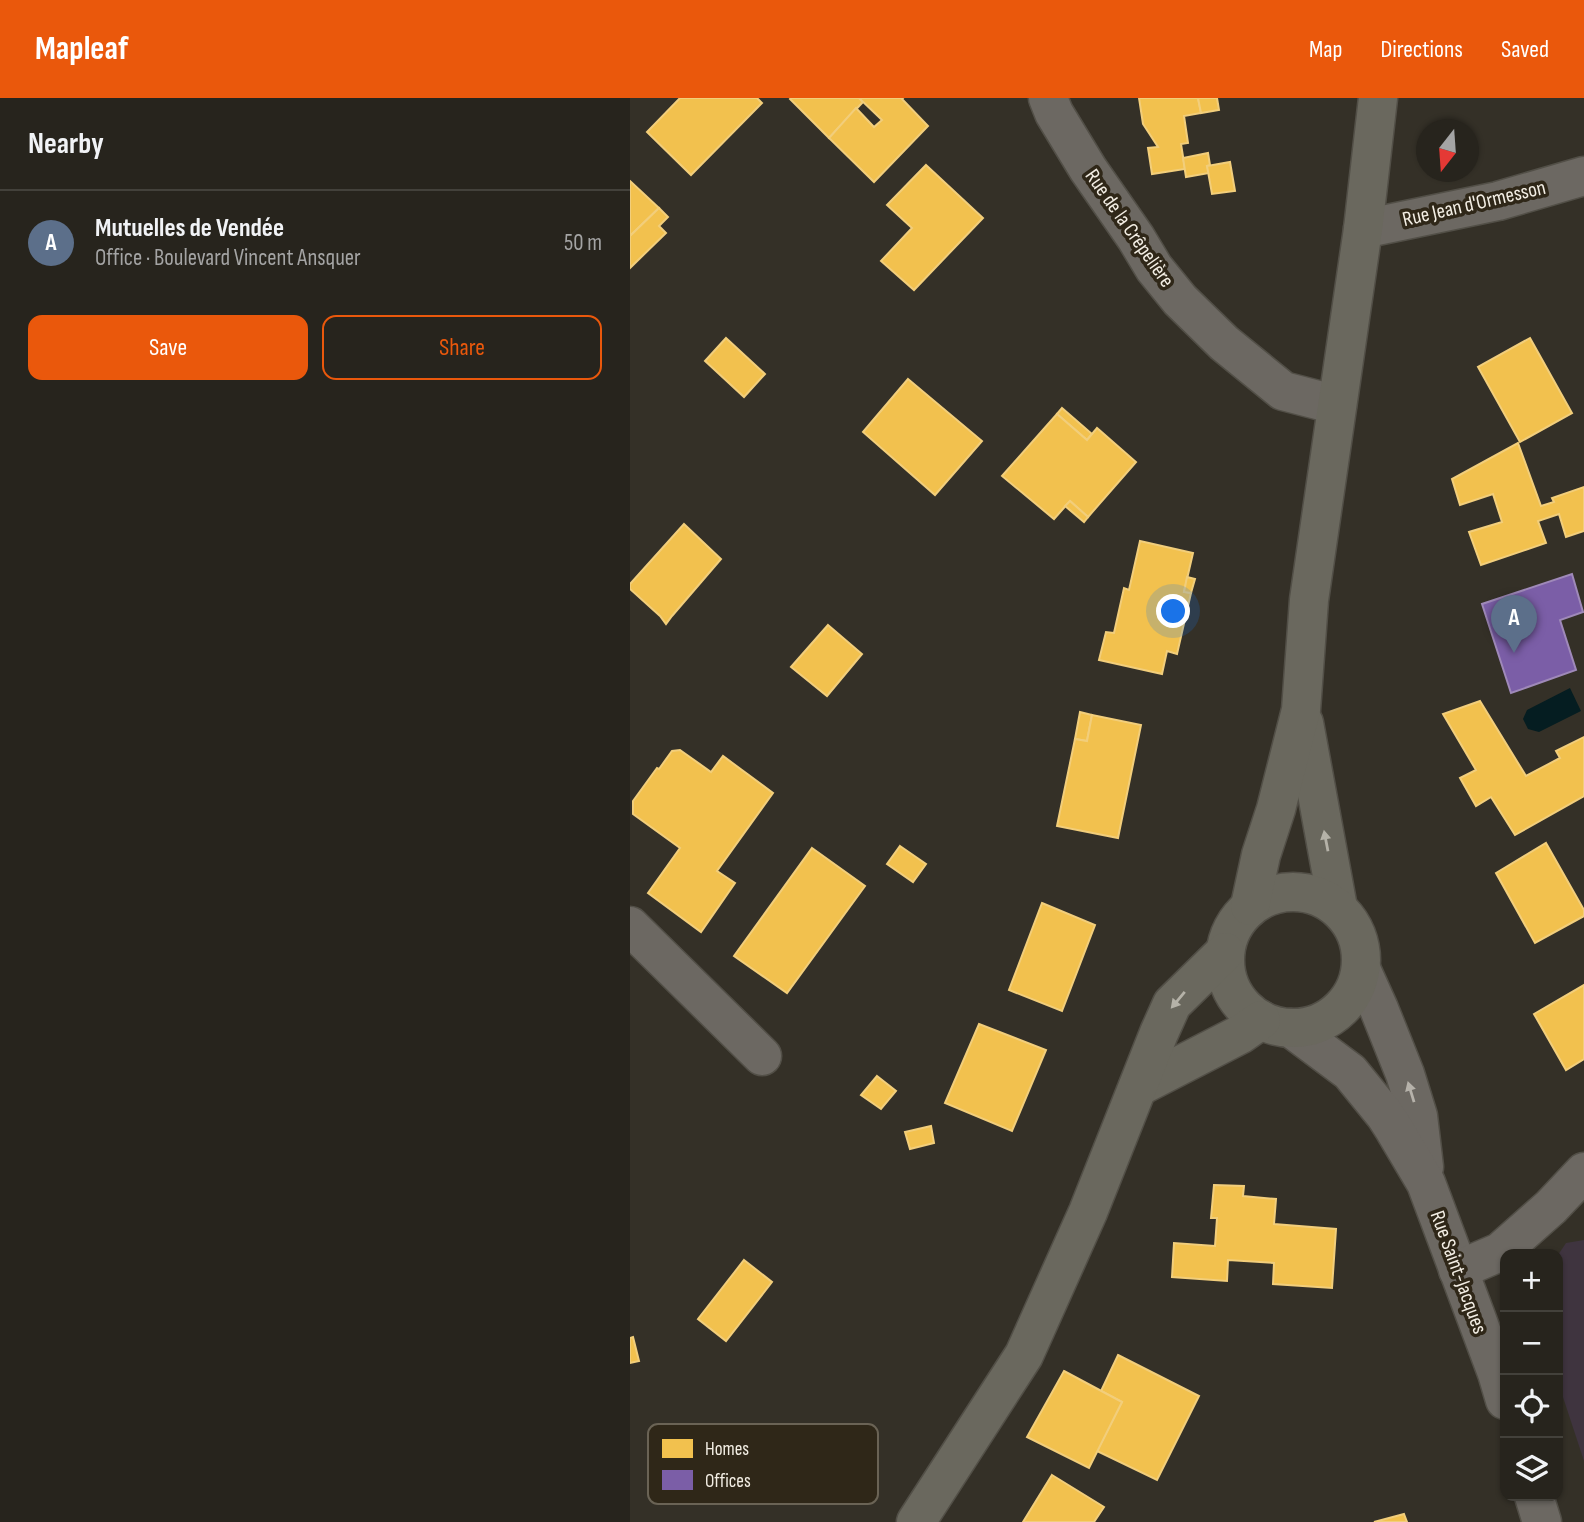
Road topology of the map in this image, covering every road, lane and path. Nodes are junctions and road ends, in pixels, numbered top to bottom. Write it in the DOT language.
graph roads {
  1 [pos="1048,98"];
  2 [pos="1378,98"];
  3 [pos="1584,176"];
  4 [pos="1363,229"];
  5 [pos="1337,405"];
  6 [pos="1301,710"];
  7 [pos="1250,906"];
  8 [pos="1338,908"];
  9 [pos="630,926"];
  10 [pos="1225,952"];
  11 [pos="1361,969"];
  12 [pos="1276,1024"];
  13 [pos="762,1056"];
  14 [pos="1138,1087"];
  15 [pos="1584,1172"];
  16 [pos="1426,1183"];
  17 [pos="1458,1270"];
  18 [pos="1500,1383"];
  19 [pos="1536,1501"];
  20 [pos="916,1522"];
  21 [pos="1542,1522"];
  1 -- 5 [label="street, Rue de la Crêpelière"];
  2 -- 4 [label="main road"];
  3 -- 4 [label="street, Rue Jean d'Ormesson"];
  4 -- 5 [label="main road"];
  5 -- 6 [label="main road"];
  6 -- 7 [label="main road"];
  8 -- 6 [label="main road, one-way"];
  7 -- 8 [label="main road"];
  7 -- 10 [label="main road"];
  8 -- 11 [label="main road"];
  9 -- 13 [label="street"];
  10 -- 12 [label="main road"];
  10 -- 14 [label="main road, one-way"];
  11 -- 12 [label="main road"];
  16 -- 11 [label="street, Rue Saint-Jacques, one-way"];
  12 -- 14 [label="main road"];
  12 -- 16 [label="street, Rue Saint-Jacques"];
  14 -- 20 [label="main road"];
  15 -- 17 [label="street"];
  16 -- 17 [label="street, Rue Saint-Jacques"];
  17 -- 18 [label="street, Rue Saint-Jacques"];
  19 -- 21 [label="street"];
}
